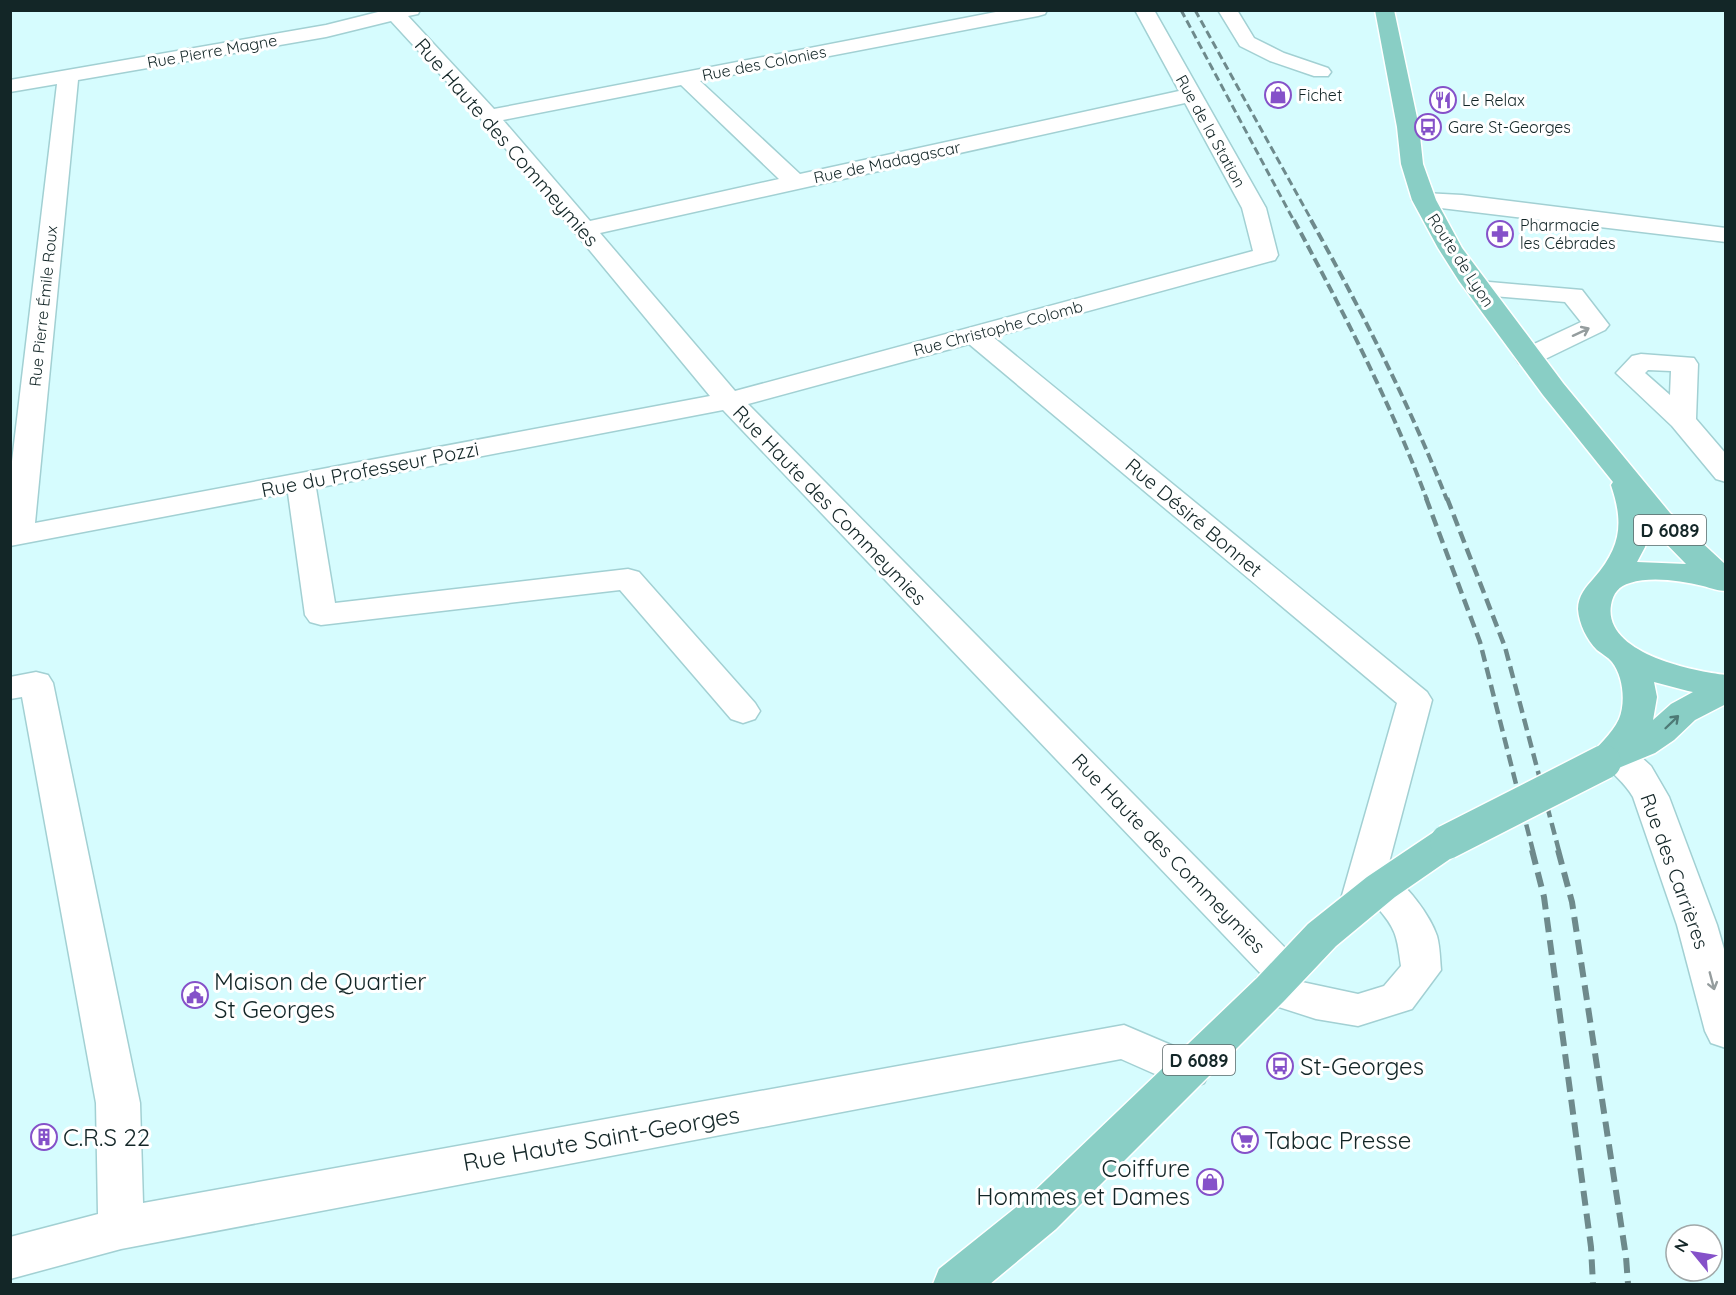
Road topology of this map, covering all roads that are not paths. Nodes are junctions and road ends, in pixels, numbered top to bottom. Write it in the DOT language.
graph roads {
  1 [pos="1038,10"];
  2 [pos="1144,10"];
  3 [pos="1227,10"];
  4 [pos="1384,10"];
  5 [pos="403,13"];
  6 [pos="1322,72"];
  7 [pos="68,77"];
  8 [pos="685,78"];
  9 [pos="10,86"];
  10 [pos="1191,94"];
  11 [pos="489,116"];
  12 [pos="795,182"];
  13 [pos="1424,200"];
  14 [pos="584,229"];
  15 [pos="1725,235"];
  16 [pos="1266,255"];
  17 [pos="1478,289"];
  18 [pos="974,335"];
  19 [pos="1528,357"];
  20 [pos="729,401"];
  21 [pos="1682,420"];
  22 [pos="1620,472"];
  23 [pos="1725,473"];
  24 [pos="301,483"];
  25 [pos="15,536"];
  26 [pos="1608,582"];
  27 [pos="1725,582"];
  28 [pos="1625,655"];
  29 [pos="10,688"];
  30 [pos="1725,688"];
  31 [pos="742,711"];
  32 [pos="1611,759"];
  33 [pos="1370,896"];
  34 [pos="1711,934"];
  35 [pos="1279,982"];
  36 [pos="1725,1031"];
  37 [pos="1189,1071"];
  38 [pos="121,1228"];
  39 [pos="10,1258"];
  40 [pos="956,1284"];
  1 -- 8 [label="street, Rue des Colonies"];
  2 -- 10 [label="street, Rue de la Station"];
  3 -- 6 [label="street"];
  4 -- 13 [label="main road, Route de Lyon / D 6089"];
  5 -- 7 [label="street, Rue Pierre Magne"];
  5 -- 11 [label="street, Rue Haute des Commeymies"];
  7 -- 9 [label="street, Rue Pierre Magne"];
  7 -- 25 [label="street, Rue Pierre Émile Roux"];
  8 -- 11 [label="street, Rue des Colonies"];
  8 -- 12 [label="street"];
  10 -- 12 [label="street, Rue de Madagascar"];
  10 -- 16 [label="street, Rue de la Station"];
  11 -- 14 [label="street, Rue Haute des Commeymies"];
  12 -- 14 [label="street, Rue de Madagascar"];
  13 -- 15 [label="street"];
  13 -- 17 [label="main road, Route de Lyon / D 6089"];
  14 -- 20 [label="street, Rue Haute des Commeymies"];
  16 -- 18 [label="street, Rue Christophe Colomb"];
  17 -- 19 [label="main road, Route de Lyon / D 6089"];
  19 -- 17 [label="street, one-way"];
  18 -- 20 [label="street, Rue Christophe Colomb"];
  18 -- 33 [label="street, Rue Désiré Bonnet"];
  19 -- 22 [label="main road, Route de Lyon / D 6089"];
  20 -- 24 [label="street, Rue du Professeur Pozzi"];
  20 -- 35 [label="street, Rue Haute des Commeymies"];
  21 -- 23 [label="street"];
  22 -- 26 [label="main road, Route de Lyon / D 6089"];
  22 -- 27 [label="main road, Route de Lyon / D 6089"];
  24 -- 25 [label="street, Rue du Professeur Pozzi"];
  24 -- 31 [label="street"];
  26 -- 27 [label="main road"];
  26 -- 28 [label="main road, Route de Lyon"];
  28 -- 30 [label="main road"];
  28 -- 32 [label="main road, D 6089"];
  29 -- 38 [label="street"];
  32 -- 30 [label="main road, D 6089, one-way"];
  32 -- 33 [label="main road, D 6089, bridge"];
  32 -- 34 [label="street, Rue des Carrières"];
  33 -- 35 [label="main road, D 6089"];
  33 -- 35 [label="street"];
  34 -- 36 [label="street, Rue des Carrières, one-way"];
  35 -- 37 [label="main road, D 6089"];
  37 -- 38 [label="street, Rue Haute Saint-Georges"];
  37 -- 40 [label="main road, D 6089"];
  38 -- 39 [label="street, Rue Haute Saint-Georges"];
}
